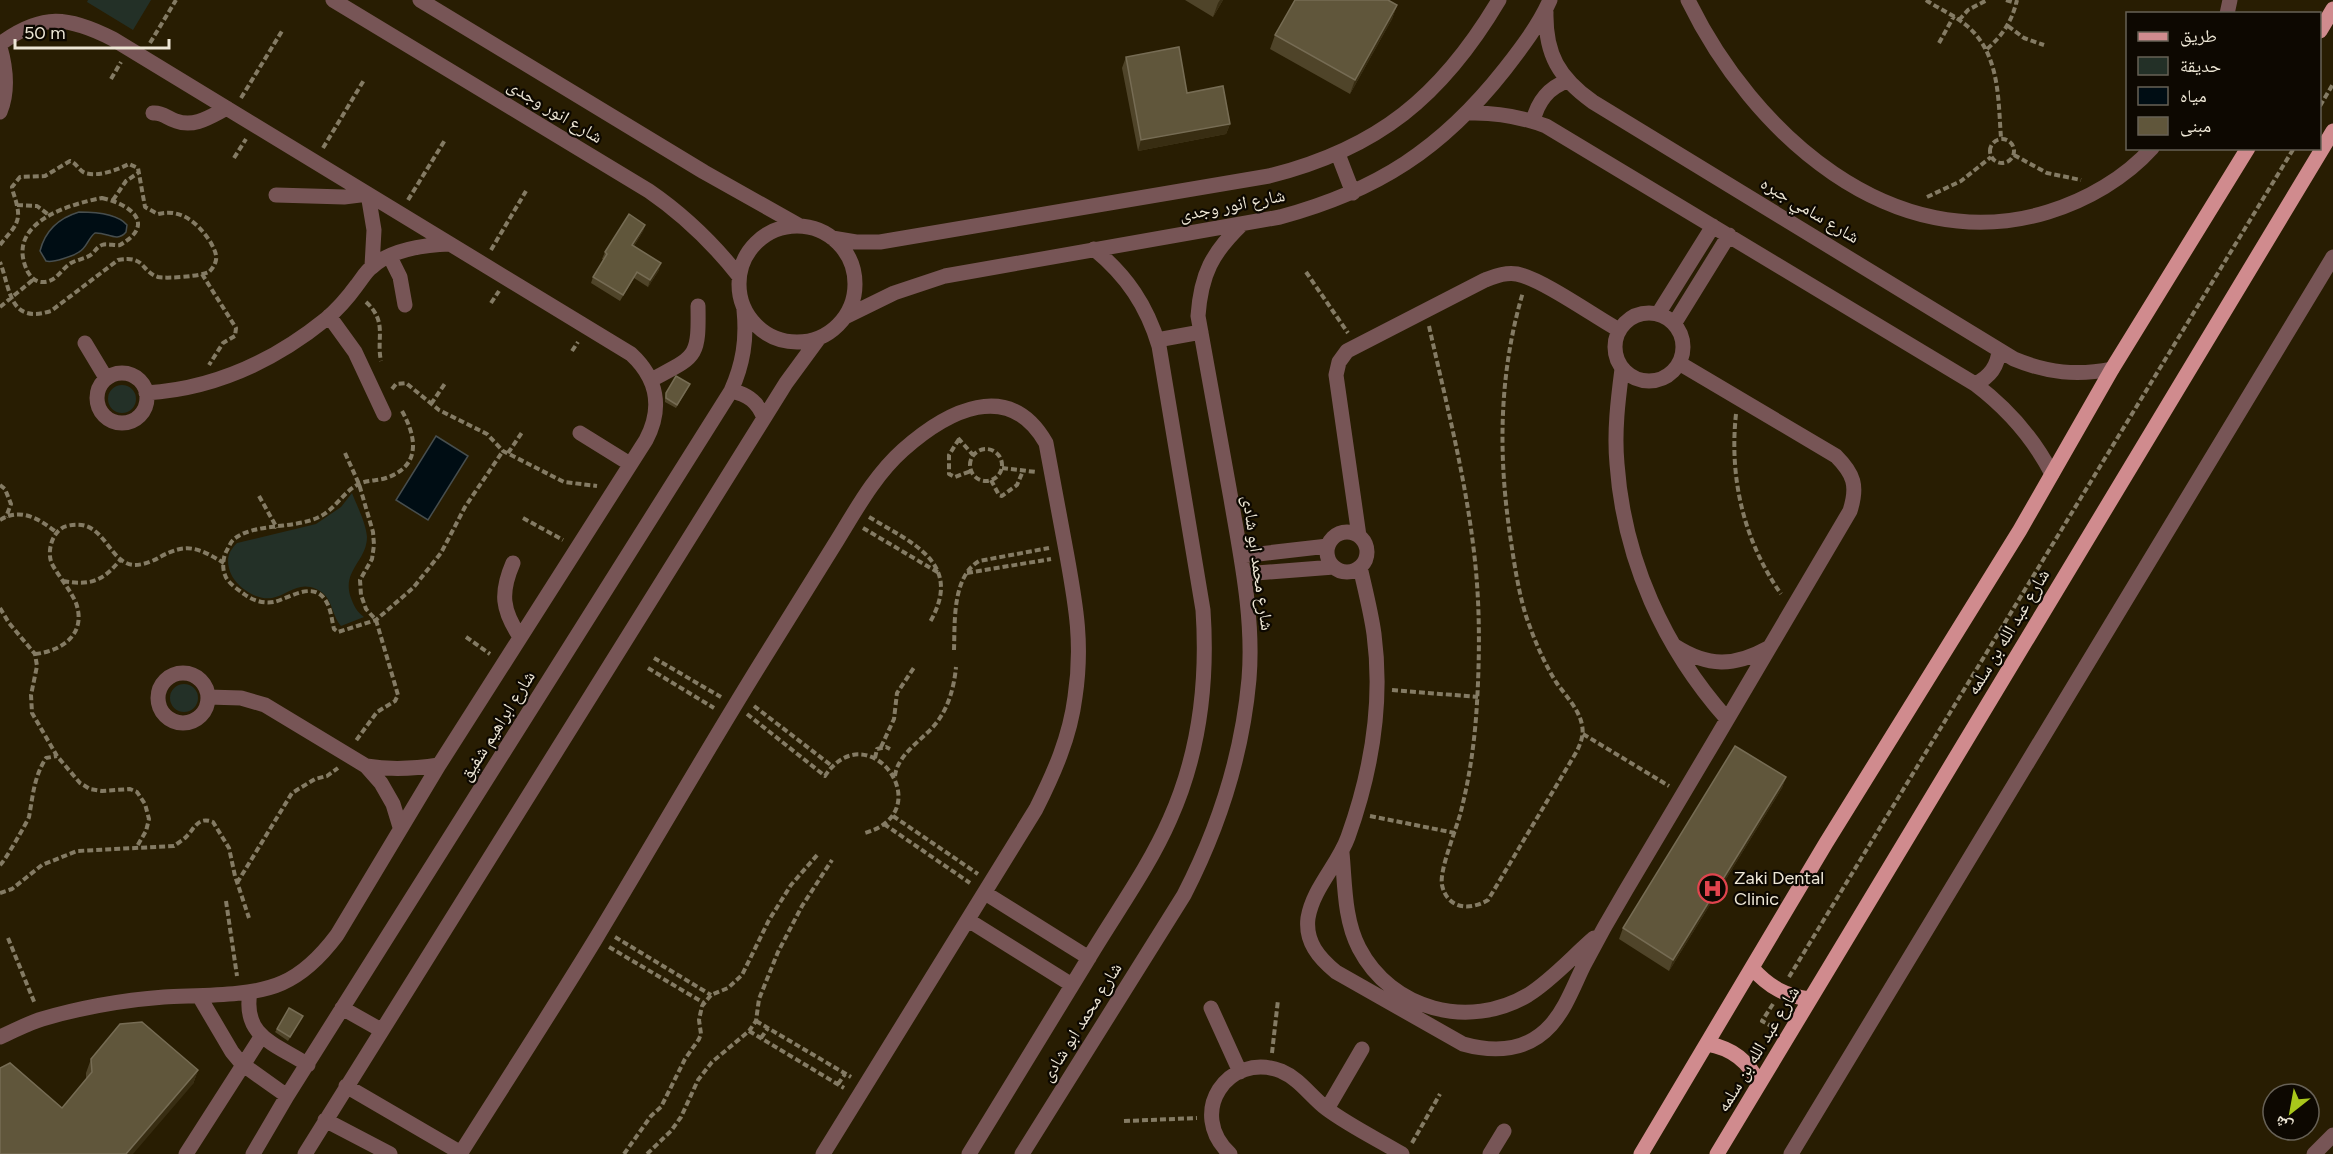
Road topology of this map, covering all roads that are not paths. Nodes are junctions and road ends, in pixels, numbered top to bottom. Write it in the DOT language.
graph roads {
  1 [pos="333,0"];
  2 [pos="420,0"];
  3 [pos="1499,0"];
  4 [pos="1688,0"];
  5 [pos="1548,5"];
  6 [pos="2333,9"];
  7 [pos="2321,28"];
  8 [pos="0,46"];
  9 [pos="1567,81"];
  10 [pos="230,110"];
  11 [pos="0,112"];
  12 [pos="153,113"];
  13 [pos="1467,113"];
  14 [pos="1533,121"];
  15 [pos="2333,131"];
  16 [pos="2150,150"];
  17 [pos="2247,150"];
  18 [pos="1338,154"];
  19 [pos="1353,193"];
  20 [pos="368,194"];
  21 [pos="276,195"];
  22 [pos="1242,224"];
  23 [pos="800,226"];
  24 [pos="1713,226"];
  25 [pos="1729,235"];
  26 [pos="832,238"];
  27 [pos="451,244"];
  28 [pos="1094,249"];
  29 [pos="390,256"];
  30 [pos="2333,257"];
  31 [pos="372,266"];
  32 [pos="739,276"];
  33 [pos="405,305"];
  34 [pos="698,306"];
  35 [pos="744,310"];
  36 [pos="1658,314"];
  37 [pos="329,316"];
  38 [pos="845,317"];
  39 [pos="1674,324"];
  40 [pos="1619,330"];
  41 [pos="1201,332"];
  42 [pos="819,338"];
  43 [pos="1157,340"];
  44 [pos="85,343"];
  45 [pos="1999,350"];
  46 [pos="1679,363"];
  47 [pos="1622,369"];
  48 [pos="2112,369"];
  49 [pos="106,378"];
  50 [pos="651,380"];
  51 [pos="1975,384"];
  52 [pos="731,391"];
  53 [pos="146,393"];
  54 [pos="384,414"];
  55 [pos="764,418"];
  56 [pos="580,434"];
  57 [pos="630,464"];
  58 [pos="2052,474"];
  59 [pos="1359,536"];
  60 [pos="1328,546"];
  61 [pos="1241,556"];
  62 [pos="513,563"];
  63 [pos="1334,567"];
  64 [pos="1360,567"];
  65 [pos="1244,574"];
  66 [pos="520,637"];
  67 [pos="1672,644"];
  68 [pos="1770,647"];
  69 [pos="208,698"];
  70 [pos="1727,719"];
  71 [pos="439,765"];
  72 [pos="366,766"];
  73 [pos="400,827"];
  74 [pos="1342,853"];
  75 [pos="988,888"];
  76 [pos="968,920"];
  77 [pos="1601,932"];
  78 [pos="1089,958"];
  79 [pos="1752,968"];
  80 [pos="1072,985"];
  81 [pos="245,992"];
  82 [pos="199,996"];
  83 [pos="1810,999"];
  84 [pos="342,1008"];
  85 [pos="1211,1008"];
  86 [pos="381,1030"];
  87 [pos="0,1037"];
  88 [pos="261,1037"];
  89 [pos="1707,1044"];
  90 [pos="1362,1049"];
  91 [pos="242,1064"];
  92 [pos="308,1065"];
  93 [pos="1240,1072"];
  94 [pos="1759,1084"];
  95 [pos="346,1086"];
  96 [pos="287,1096"];
  97 [pos="1328,1109"];
  98 [pos="325,1120"];
  99 [pos="1504,1131"];
  100 [pos="2333,1135"];
  101 [pos="1406,1149"];
  102 [pos="461,1153"];
  103 [pos="186,1154"];
  104 [pos="253,1154"];
  105 [pos="305,1154"];
  106 [pos="390,1154"];
  107 [pos="823,1154"];
  108 [pos="969,1154"];
  109 [pos="1022,1154"];
  110 [pos="1230,1154"];
  111 [pos="1490,1154"];
  112 [pos="1641,1154"];
  113 [pos="1718,1154"];
  114 [pos="1791,1154"];
  115 [pos="2314,1154"];
  1 -- 32 [label="street, شارع انور وجدى"];
  2 -- 23 [label="street, شارع انور وجدى"];
  3 -- 18 [label="street, شارع انور وجدى"];
  4 -- 16 [label="street"];
  5 -- 9 [label="street, شارع سامي جبره"];
  5 -- 13 [label="street, شارع انور وجدى"];
  6 -- 7 [label="main road"];
  8 -- 10 [label="street"];
  8 -- 11 [label="street"];
  9 -- 14 [label="street"];
  9 -- 45 [label="street, شارع سامي جبره"];
  10 -- 12 [label="street"];
  10 -- 20 [label="street"];
  13 -- 14 [label="street"];
  13 -- 19 [label="street, شارع انور وجدى"];
  14 -- 24 [label="street"];
  15 -- 83 [label="main road, شارع عبد الله بن سلمه"];
  17 -- 48 [label="main road"];
  18 -- 19 [label="street"];
  18 -- 26 [label="street, شارع انور وجدى"];
  19 -- 22 [label="street, شارع انور وجدى"];
  20 -- 21 [label="street"];
  20 -- 27 [label="street"];
  20 -- 31 [label="street"];
  22 -- 28 [label="street, شارع انور وجدى"];
  22 -- 41 [label="street, شارع محمد ابو شادى"];
  23 -- 26 [label="street"];
  23 -- 32 [label="street"];
  24 -- 25 [label="street"];
  24 -- 36 [label="street"];
  25 -- 39 [label="street"];
  25 -- 51 [label="street"];
  26 -- 38 [label="street"];
  27 -- 29 [label="street"];
  27 -- 50 [label="street"];
  28 -- 38 [label="street, شارع انور وجدى"];
  28 -- 43 [label="street, شارع محمد ابو شادى"];
  29 -- 31 [label="street"];
  29 -- 33 [label="street"];
  30 -- 114 [label="street"];
  31 -- 37 [label="street"];
  32 -- 35 [label="street"];
  34 -- 50 [label="street"];
  35 -- 42 [label="street"];
  35 -- 52 [label="street, شارع ابراهيم شفيق"];
  36 -- 39 [label="street"];
  36 -- 40 [label="street"];
  37 -- 53 [label="street"];
  37 -- 54 [label="street"];
  38 -- 42 [label="street"];
  39 -- 46 [label="street"];
  40 -- 47 [label="street"];
  40 -- 59 [label="street"];
  41 -- 43 [label="street"];
  41 -- 61 [label="street, شارع محمد ابو شادى"];
  42 -- 55 [label="street"];
  43 -- 78 [label="street, شارع محمد ابو شادى"];
  44 -- 49 [label="street"];
  45 -- 48 [label="street, شارع سامي جبره"];
  45 -- 51 [label="street"];
  46 -- 47 [label="street"];
  46 -- 68 [label="street"];
  47 -- 67 [label="street"];
  48 -- 58 [label="main road"];
  49 -- 53 [label="street"];
  49 -- 53 [label="street"];
  50 -- 57 [label="street"];
  51 -- 58 [label="street"];
  52 -- 55 [label="street"];
  52 -- 84 [label="street, شارع ابراهيم شفيق"];
  55 -- 86 [label="street"];
  56 -- 57 [label="street"];
  57 -- 66 [label="street"];
  58 -- 79 [label="main road"];
  59 -- 60 [label="street"];
  59 -- 64 [label="street"];
  60 -- 61 [label="street"];
  60 -- 63 [label="street"];
  61 -- 65 [label="street, شارع محمد ابو شادى"];
  62 -- 66 [label="street"];
  63 -- 64 [label="street"];
  63 -- 65 [label="street"];
  64 -- 74 [label="street"];
  65 -- 109 [label="street, شارع محمد ابو شادى"];
  66 -- 71 [label="street"];
  67 -- 68 [label="street"];
  67 -- 70 [label="street"];
  68 -- 70 [label="street"];
  69 -- 72 [label="street"];
  70 -- 77 [label="street"];
  71 -- 72 [label="street"];
  71 -- 73 [label="street"];
  72 -- 73 [label="street"];
  73 -- 81 [label="street"];
  74 -- 77 [label="street"];
  74 -- 77 [label="street"];
  75 -- 76 [label="street"];
  75 -- 78 [label="street"];
  75 -- 102 [label="street"];
  76 -- 80 [label="street"];
  76 -- 107 [label="street"];
  78 -- 80 [label="street, شارع محمد ابو شادى"];
  79 -- 83 [label="main road"];
  79 -- 89 [label="main road"];
  80 -- 108 [label="street, شارع محمد ابو شادى"];
  81 -- 82 [label="street"];
  81 -- 88 [label="street"];
  82 -- 87 [label="street"];
  82 -- 91 [label="street"];
  83 -- 94 [label="main road, شارع عبد الله بن سلمه"];
  84 -- 86 [label="street"];
  84 -- 92 [label="street, شارع ابراهيم شفيق"];
  85 -- 93 [label="street"];
  86 -- 95 [label="street"];
  88 -- 91 [label="street"];
  88 -- 92 [label="street"];
  89 -- 94 [label="main road"];
  89 -- 112 [label="main road"];
  90 -- 97 [label="street"];
  91 -- 96 [label="street"];
  91 -- 103 [label="street"];
  92 -- 96 [label="street, شارع ابراهيم شفيق"];
  93 -- 97 [label="street"];
  93 -- 110 [label="street"];
  94 -- 113 [label="main road, شارع عبد الله بن سلمه"];
  95 -- 98 [label="street"];
  95 -- 102 [label="street"];
  96 -- 104 [label="street, شارع ابراهيم شفيق"];
  97 -- 101 [label="street"];
  98 -- 105 [label="street"];
  98 -- 106 [label="street"];
  99 -- 111 [label="street"];
  100 -- 115 [label="street"];
}
